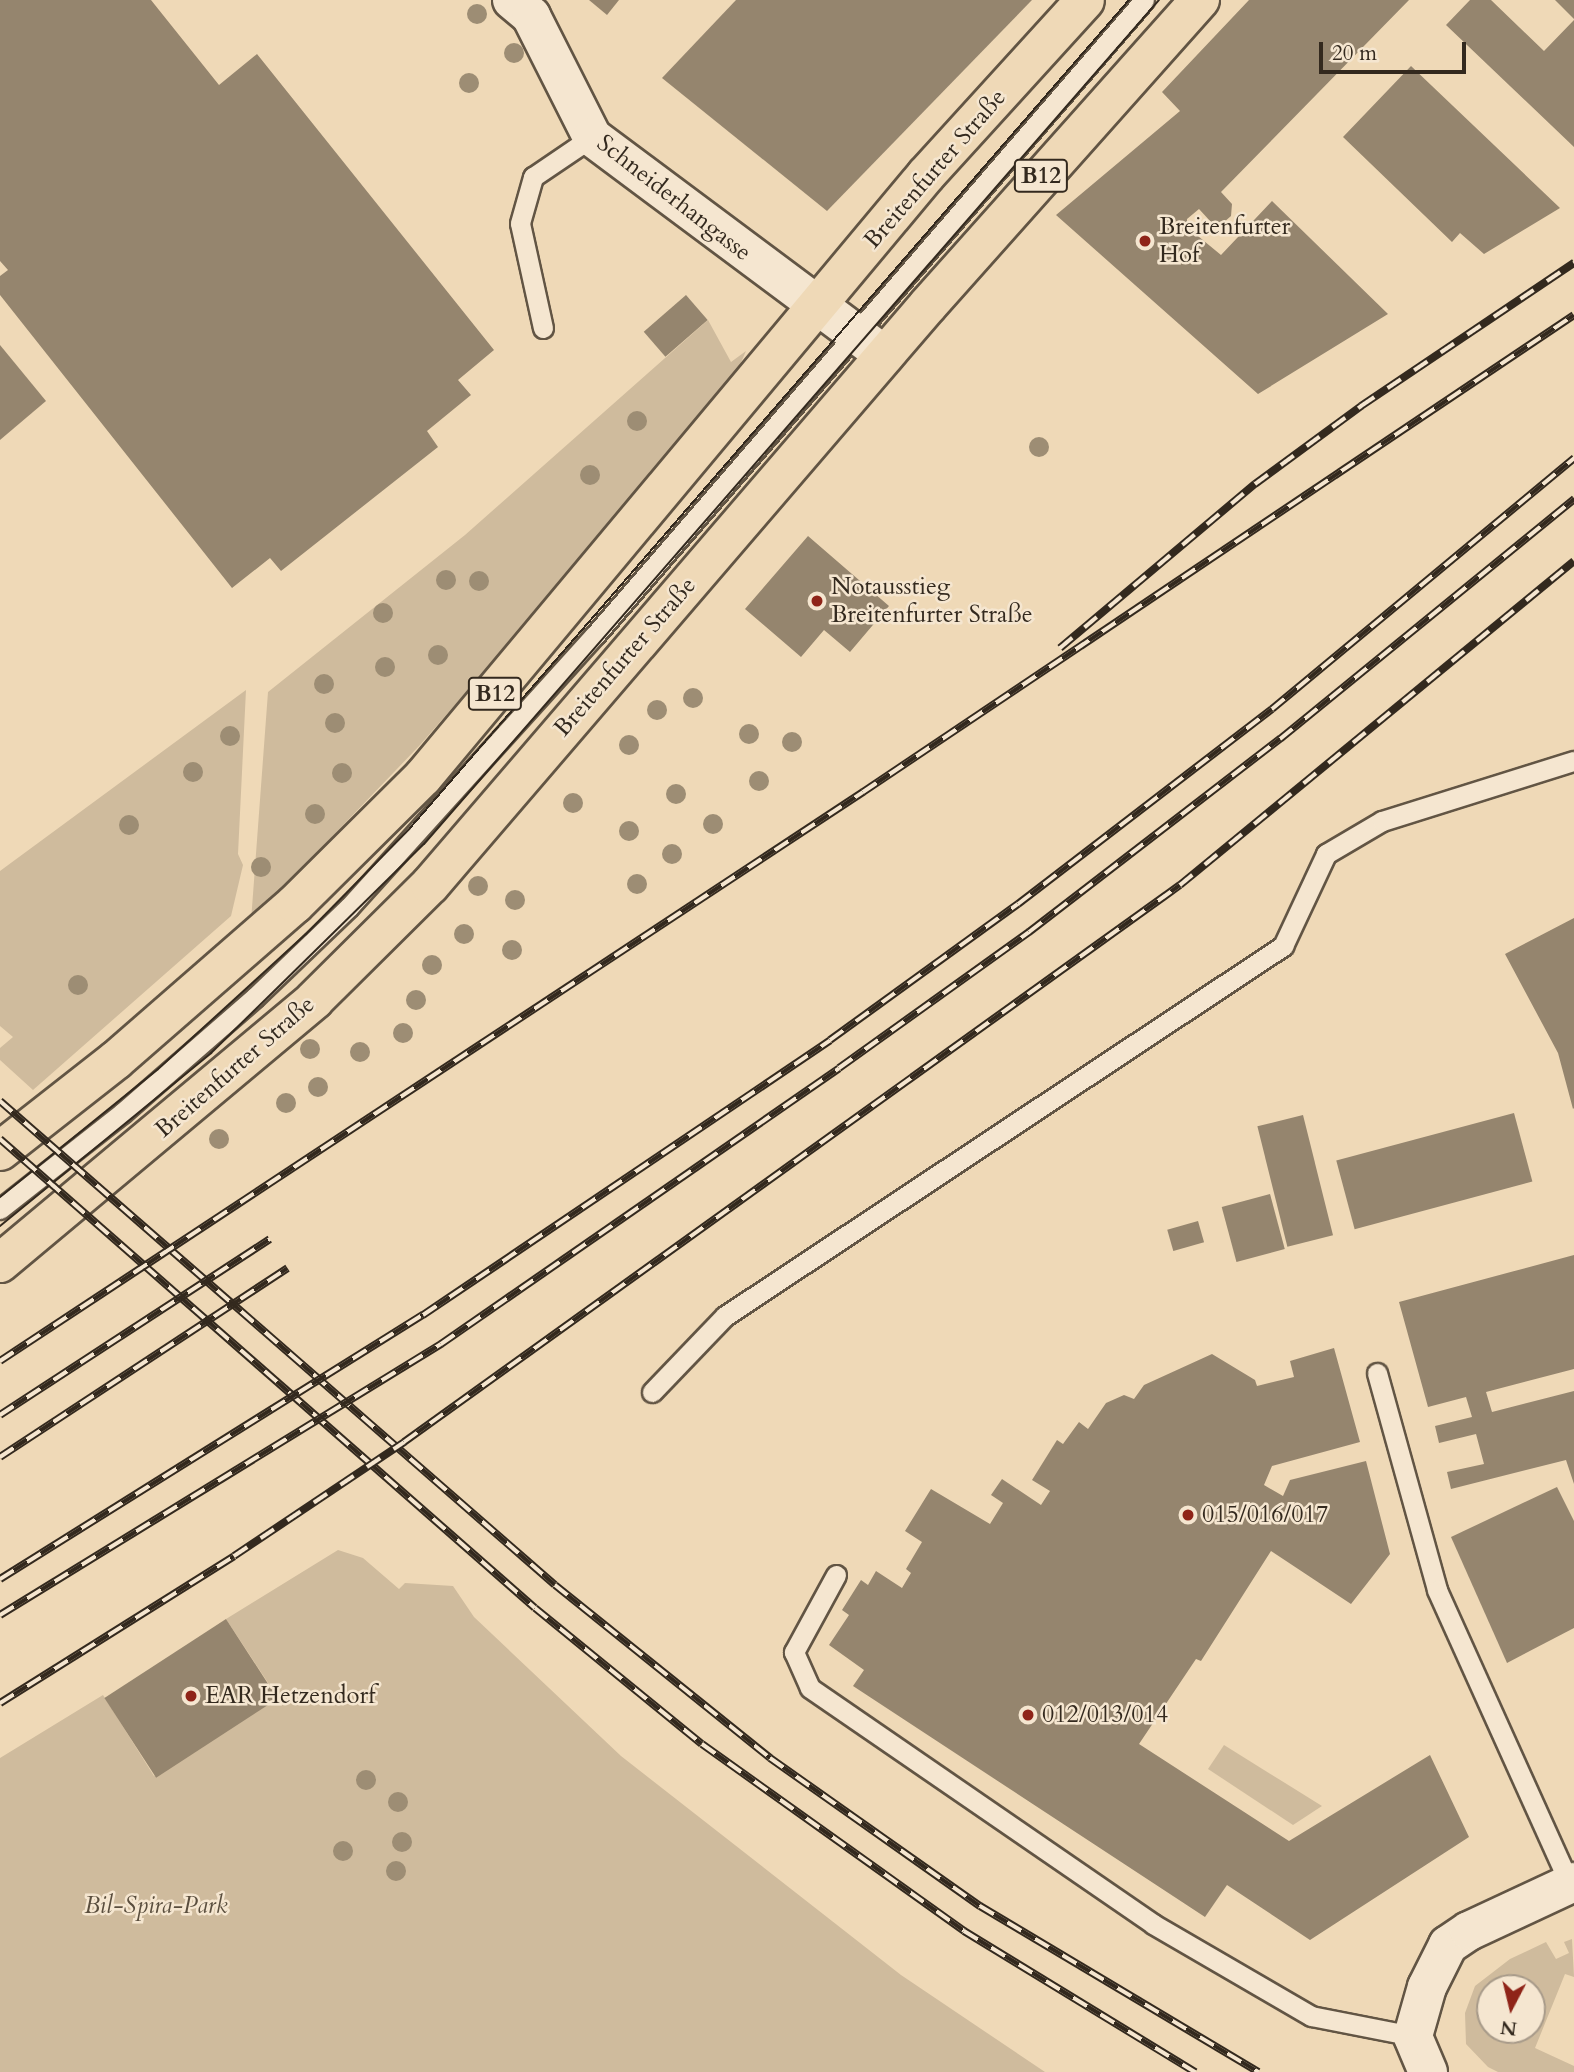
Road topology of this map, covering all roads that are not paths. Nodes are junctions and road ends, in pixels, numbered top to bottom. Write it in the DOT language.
graph roads {
  1 [pos="512,0"];
  2 [pos="1085,0"];
  3 [pos="1144,0"];
  4 [pos="1200,0"];
  5 [pos="592,136"];
  6 [pos="816,304"];
  7 [pos="543,328"];
  8 [pos="855,332"];
  9 [pos="885,355"];
  10 [pos="1574,761"];
  11 [pos="0,1150"];
  12 [pos="0,1209"];
  13 [pos="0,1263"];
  14 [pos="1377,1373"];
  15 [pos="652,1392"];
  16 [pos="836,1574"];
  17 [pos="1572,1883"];
  18 [pos="1413,2036"];
  19 [pos="1428,2072"];
  1 -- 5 [label="street, Schneiderhangasse"];
  2 -- 6 [label="main road, Breitenfurter Straße / B12"];
  3 -- 8 [label="lane, Breitenfurter Straße"];
  4 -- 9 [label="main road, Breitenfurter Straße / B12"];
  5 -- 6 [label="street, Schneiderhangasse"];
  5 -- 7 [label="lane"];
  6 -- 8 [label="street, Schneiderhangasse"];
  6 -- 11 [label="main road, Breitenfurter Straße / B12"];
  8 -- 9 [label="street, Schneiderhangasse"];
  8 -- 12 [label="lane, Breitenfurter Straße"];
  9 -- 13 [label="main road, Breitenfurter Straße / B12"];
  10 -- 15 [label="lane"];
  14 -- 17 [label="lane"];
  16 -- 18 [label="lane"];
  17 -- 18 [label="street"];
  18 -- 19 [label="street"];
}
